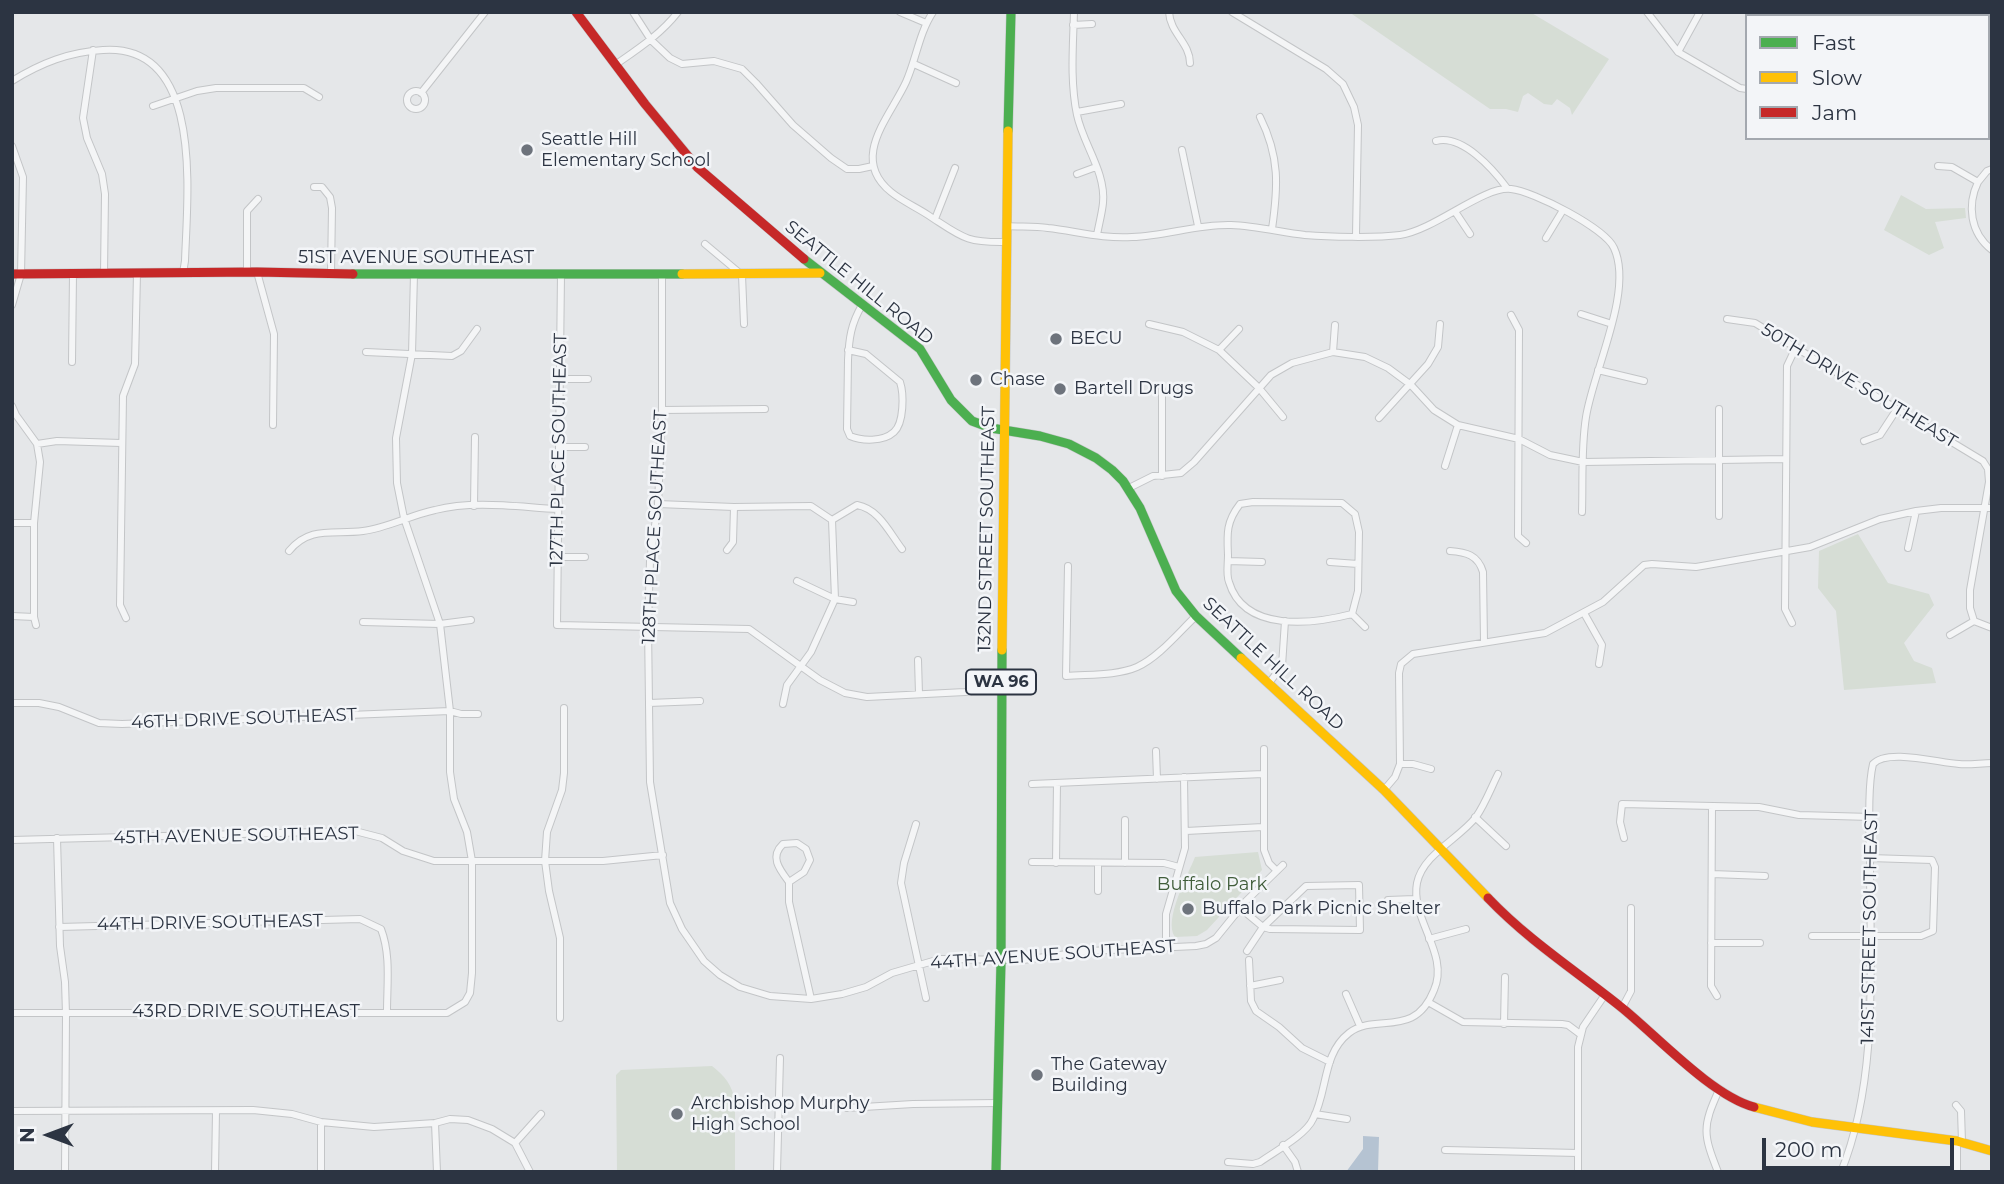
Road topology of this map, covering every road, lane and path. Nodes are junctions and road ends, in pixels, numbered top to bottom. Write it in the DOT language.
graph roads {
  1 [pos="485,12"];
  2 [pos="576,12"];
  3 [pos="633,12"];
  4 [pos="678,12"];
  5 [pos="900,12"];
  6 [pos="933,12"];
  7 [pos="1011,12"];
  8 [pos="1074,12"];
  9 [pos="1169,12"];
  10 [pos="1232,12"];
  11 [pos="1647,12"];
  12 [pos="1700,12"];
  13 [pos="926,23"];
  14 [pos="1092,24"];
  15 [pos="1073,25"];
  16 [pos="651,40"];
  17 [pos="93,50"];
  18 [pos="1678,52"];
  19 [pos="1190,63"];
  20 [pos="915,64"];
  21 [pos="615,65"];
  22 [pos="12,81"];
  23 [pos="956,83"];
  24 [pos="1745,89"];
  25 [pos="421,93"];
  26 [pos="319,96"];
  27 [pos="175,100"];
  28 [pos="1121,104"];
  29 [pos="153,106"];
  30 [pos="1077,112"];
  31 [pos="1260,117"];
  32 [pos="1436,141"];
  33 [pos="12,146"];
  34 [pos="1182,150"];
  35 [pos="873,166"];
  36 [pos="1938,166"];
  37 [pos="1096,167"];
  38 [pos="955,168"];
  39 [pos="1992,169"];
  40 [pos="1077,174"];
  41 [pos="1978,182"];
  42 [pos="314,187"];
  43 [pos="1507,188"];
  44 [pos="258,199"];
  45 [pos="1563,210"];
  46 [pos="1456,212"];
  47 [pos="935,219"];
  48 [pos="1006,226"];
  49 [pos="1198,226"];
  50 [pos="1272,229"];
  51 [pos="1097,234"];
  52 [pos="1470,234"];
  53 [pos="1356,235"];
  54 [pos="1546,238"];
  55 [pos="1007,242"];
  56 [pos="705,244"];
  57 [pos="1992,250"];
  58 [pos="252,272"];
  59 [pos="137,273"];
  60 [pos="183,273"];
  61 [pos="331,273"];
  62 [pos="17,274"];
  63 [pos="73,274"];
  64 [pos="104,274"];
  65 [pos="414,274"];
  66 [pos="561,274"];
  67 [pos="820,274"];
  68 [pos="663,275"];
  69 [pos="741,275"];
  70 [pos="12,305"];
  71 [pos="862,305"];
  72 [pos="1511,314"];
  73 [pos="1581,314"];
  74 [pos="1727,320"];
  75 [pos="744,324"];
  76 [pos="1149,324"];
  77 [pos="1440,324"];
  78 [pos="1612,324"];
  79 [pos="1335,325"];
  80 [pos="477,330"];
  81 [pos="1239,330"];
  82 [pos="1796,347"];
  83 [pos="848,350"];
  84 [pos="1219,350"];
  85 [pos="366,352"];
  86 [pos="1334,352"];
  87 [pos="412,354"];
  88 [pos="72,362"];
  89 [pos="1598,370"];
  90 [pos="560,379"];
  91 [pos="588,379"];
  92 [pos="1644,381"];
  93 [pos="1410,385"];
  94 [pos="1259,388"];
  95 [pos="1162,390"];
  96 [pos="12,406"];
  97 [pos="765,409"];
  98 [pos="1719,409"];
  99 [pos="1897,409"];
  100 [pos="662,410"];
  101 [pos="14,416"];
  102 [pos="1283,417"];
  103 [pos="1379,418"];
  104 [pos="273,425"];
  105 [pos="1458,425"];
  106 [pos="1005,432"];
  107 [pos="475,437"];
  108 [pos="1519,439"];
  109 [pos="1864,441"];
  110 [pos="121,443"];
  111 [pos="37,444"];
  112 [pos="559,447"];
  113 [pos="585,447"];
  114 [pos="1786,459"];
  115 [pos="1719,461"];
  116 [pos="1583,462"];
  117 [pos="1445,466"];
  118 [pos="1162,476"];
  119 [pos="1129,488"];
  120 [pos="658,504"];
  121 [pos="474,506"];
  122 [pos="1983,506"];
  123 [pos="734,507"];
  124 [pos="1992,508"];
  125 [pos="558,509"];
  126 [pos="1916,511"];
  127 [pos="1582,512"];
  128 [pos="1719,516"];
  129 [pos="404,518"];
  130 [pos="832,520"];
  131 [pos="12,523"];
  132 [pos="34,523"];
  133 [pos="1526,543"];
  134 [pos="1908,548"];
  135 [pos="902,549"];
  136 [pos="727,550"];
  137 [pos="289,551"];
  138 [pos="1450,551"];
  139 [pos="1785,552"];
  140 [pos="585,557"];
  141 [pos="558,558"];
  142 [pos="1228,561"];
  143 [pos="1262,562"];
  144 [pos="1330,562"];
  145 [pos="1358,564"];
  146 [pos="1068,566"];
  147 [pos="797,581"];
  148 [pos="835,599"];
  149 [pos="853,602"];
  150 [pos="1584,613"];
  151 [pos="1353,614"];
  152 [pos="12,616"];
  153 [pos="1196,616"];
  154 [pos="34,617"];
  155 [pos="126,618"];
  156 [pos="471,620"];
  157 [pos="1285,621"];
  158 [pos="1974,621"];
  159 [pos="363,622"];
  160 [pos="1792,623"];
  161 [pos="440,624"];
  162 [pos="36,625"];
  163 [pos="648,626"];
  164 [pos="1365,627"];
  165 [pos="1992,628"];
  166 [pos="1950,635"];
  167 [pos="1484,642"];
  168 [pos="918,660"];
  169 [pos="1599,664"];
  170 [pos="802,666"];
  171 [pos="1269,683"];
  172 [pos="1000,687"];
  173 [pos="919,694"];
  174 [pos="700,701"];
  175 [pos="12,703"];
  176 [pos="649,703"];
  177 [pos="783,704"];
  178 [pos="564,708"];
  179 [pos="450,710"];
  180 [pos="478,714"];
  181 [pos="1264,749"];
  182 [pos="1156,751"];
  183 [pos="1992,763"];
  184 [pos="1400,764"];
  185 [pos="1431,769"];
  186 [pos="1263,774"];
  187 [pos="1498,775"];
  188 [pos="1184,777"];
  189 [pos="1157,779"];
  190 [pos="1057,783"];
  191 [pos="1032,784"];
  192 [pos="1384,790"];
  193 [pos="1712,807"];
  194 [pos="1475,817"];
  195 [pos="1871,817"];
  196 [pos="1125,820"];
  197 [pos="916,824"];
  198 [pos="1263,827"];
  199 [pos="1186,831"];
  200 [pos="57,838"];
  201 [pos="1624,838"];
  202 [pos="12,840"];
  203 [pos="1506,846"];
  204 [pos="1441,849"];
  205 [pos="663,855"];
  206 [pos="1870,858"];
  207 [pos="472,860"];
  208 [pos="545,860"];
  209 [pos="1032,862"];
  210 [pos="1056,863"];
  211 [pos="1098,863"];
  212 [pos="1125,863"];
  213 [pos="1283,865"];
  214 [pos="1179,867"];
  215 [pos="1277,871"];
  216 [pos="1712,874"];
  217 [pos="1765,876"];
  218 [pos="789,882"];
  219 [pos="1098,891"];
  220 [pos="1388,900"];
  221 [pos="1415,900"];
  222 [pos="670,903"];
  223 [pos="1240,908"];
  224 [pos="1630,908"];
  225 [pos="59,927"];
  226 [pos="1263,927"];
  227 [pos="1466,929"];
  228 [pos="1812,936"];
  229 [pos="1870,937"];
  230 [pos="1429,939"];
  231 [pos="1711,943"];
  232 [pos="1760,943"];
  233 [pos="1166,947"];
  234 [pos="1247,951"];
  235 [pos="1001,959"];
  236 [pos="1249,960"];
  237 [pos="919,965"];
  238 [pos="1505,977"];
  239 [pos="1280,980"];
  240 [pos="1250,986"];
  241 [pos="1346,994"];
  242 [pos="1604,996"];
  243 [pos="1717,996"];
  244 [pos="926,998"];
  245 [pos="811,999"];
  246 [pos="1428,1002"];
  247 [pos="1622,1008"];
  248 [pos="387,1012"];
  249 [pos="12,1013"];
  250 [pos="66,1014"];
  251 [pos="560,1018"];
  252 [pos="1504,1024"];
  253 [pos="1360,1026"];
  254 [pos="1580,1034"];
  255 [pos="780,1059"];
  256 [pos="1330,1062"];
  257 [pos="1719,1090"];
  258 [pos="997,1103"];
  259 [pos="1956,1105"];
  260 [pos="847,1108"];
  261 [pos="65,1110"];
  262 [pos="12,1111"];
  263 [pos="216,1111"];
  264 [pos="541,1114"];
  265 [pos="1315,1114"];
  266 [pos="1347,1119"];
  267 [pos="321,1122"];
  268 [pos="435,1123"];
  269 [pos="1855,1126"];
  270 [pos="1959,1142"];
  271 [pos="515,1143"];
  272 [pos="1283,1145"];
  273 [pos="1445,1150"];
  274 [pos="1992,1151"];
  275 [pos="1578,1153"];
  276 [pos="1228,1163"];
  277 [pos="1844,1171"];
  278 [pos="65,1172"];
  279 [pos="215,1172"];
  280 [pos="321,1172"];
  281 [pos="437,1172"];
  282 [pos="530,1172"];
  283 [pos="777,1172"];
  284 [pos="996,1172"];
  285 [pos="1298,1172"];
  286 [pos="1578,1172"];
  287 [pos="1718,1172"];
  288 [pos="1957,1172"];
  1 -- 25 [label="street"];
  2 -- 21 [label="main road, SEATTLE HILL ROAD"];
  3 -- 16 [label="street"];
  4 -- 16 [label="street"];
  5 -- 13 [label="street"];
  6 -- 13 [label="street"];
  7 -- 48 [label="main road, 132ND STREET SOUTHEAST"];
  8 -- 15 [label="street"];
  9 -- 19 [label="street"];
  10 -- 53 [label="street"];
  11 -- 18 [label="street"];
  12 -- 18 [label="street"];
  13 -- 20 [label="street"];
  14 -- 15 [label="street"];
  15 -- 30 [label="street"];
  16 -- 21 [label="street"];
  16 -- 35 [label="street"];
  17 -- 22 [label="street"];
  17 -- 27 [label="street"];
  17 -- 64 [label="street"];
  18 -- 24 [label="street"];
  20 -- 23 [label="street"];
  20 -- 35 [label="street"];
  21 -- 67 [label="main road, SEATTLE HILL ROAD"];
  26 -- 27 [label="street"];
  27 -- 29 [label="street"];
  27 -- 60 [label="street"];
  28 -- 30 [label="street"];
  30 -- 37 [label="street"];
  31 -- 50 [label="street"];
  32 -- 43 [label="street"];
  33 -- 62 [label="street"];
  34 -- 49 [label="street"];
  35 -- 47 [label="street"];
  36 -- 41 [label="street"];
  37 -- 40 [label="street"];
  37 -- 51 [label="street"];
  38 -- 47 [label="street"];
  39 -- 41 [label="street"];
  41 -- 57 [label="street"];
  42 -- 61 [label="street"];
  43 -- 45 [label="street"];
  43 -- 46 [label="street"];
  44 -- 58 [label="street"];
  45 -- 54 [label="street"];
  45 -- 78 [label="street"];
  46 -- 52 [label="street"];
  46 -- 53 [label="street"];
  47 -- 55 [label="street"];
  48 -- 51 [label="street"];
  48 -- 55 [label="main road, 132ND STREET SOUTHEAST"];
  49 -- 50 [label="street"];
  49 -- 51 [label="street"];
  50 -- 53 [label="street"];
  55 -- 106 [label="main road, 132ND STREET SOUTHEAST"];
  56 -- 69 [label="street"];
  58 -- 60 [label="main road, 51ST AVENUE SOUTHEAST"];
  58 -- 61 [label="main road, 51ST AVENUE SOUTHEAST"];
  58 -- 104 [label="street"];
  59 -- 60 [label="main road, 51ST AVENUE SOUTHEAST"];
  59 -- 64 [label="main road, 51ST AVENUE SOUTHEAST"];
  59 -- 110 [label="street"];
  61 -- 65 [label="main road, 51ST AVENUE SOUTHEAST"];
  62 -- 63 [label="main road, 51ST AVENUE SOUTHEAST"];
  62 -- 70 [label="street"];
  63 -- 64 [label="main road, 51ST AVENUE SOUTHEAST"];
  63 -- 88 [label="street"];
  65 -- 66 [label="main road, 51ST AVENUE SOUTHEAST"];
  65 -- 87 [label="street"];
  66 -- 68 [label="main road, 51ST AVENUE SOUTHEAST"];
  66 -- 90 [label="street, 127TH PLACE SOUTHEAST"];
  67 -- 69 [label="main road, 51ST AVENUE SOUTHEAST"];
  67 -- 71 [label="main road, SEATTLE HILL ROAD"];
  68 -- 69 [label="main road, 51ST AVENUE SOUTHEAST"];
  68 -- 100 [label="street, 128TH PLACE SOUTHEAST"];
  69 -- 75 [label="street"];
  71 -- 83 [label="street"];
  71 -- 106 [label="main road, SEATTLE HILL ROAD"];
  72 -- 108 [label="street"];
  73 -- 78 [label="street"];
  74 -- 82 [label="street, 50TH DRIVE SOUTHEAST"];
  76 -- 84 [label="street"];
  77 -- 93 [label="street"];
  78 -- 89 [label="street"];
  79 -- 86 [label="street"];
  80 -- 87 [label="street"];
  81 -- 84 [label="street"];
  82 -- 99 [label="street, 50TH DRIVE SOUTHEAST"];
  82 -- 114 [label="street"];
  83 -- 83 [label="street"];
  84 -- 94 [label="street"];
  85 -- 87 [label="street"];
  86 -- 93 [label="street"];
  86 -- 94 [label="street"];
  87 -- 129 [label="street"];
  89 -- 92 [label="street"];
  89 -- 116 [label="street"];
  90 -- 91 [label="street"];
  90 -- 112 [label="street, 127TH PLACE SOUTHEAST"];
  93 -- 103 [label="street"];
  93 -- 105 [label="street"];
  94 -- 102 [label="street"];
  94 -- 118 [label="street"];
  95 -- 118 [label="street"];
  96 -- 101 [label="street"];
  97 -- 100 [label="street"];
  98 -- 115 [label="street"];
  99 -- 109 [label="street"];
  99 -- 122 [label="street, 50TH DRIVE SOUTHEAST"];
  100 -- 120 [label="street, 128TH PLACE SOUTHEAST"];
  101 -- 111 [label="street"];
  105 -- 108 [label="street"];
  105 -- 117 [label="street"];
  106 -- 119 [label="main road, SEATTLE HILL ROAD"];
  106 -- 172 [label="main road, 132ND STREET SOUTHEAST / WA 96"];
  107 -- 121 [label="street"];
  108 -- 116 [label="street"];
  108 -- 133 [label="street"];
  110 -- 111 [label="street"];
  110 -- 155 [label="street"];
  111 -- 132 [label="street"];
  112 -- 113 [label="street"];
  112 -- 125 [label="street, 127TH PLACE SOUTHEAST"];
  114 -- 115 [label="street"];
  114 -- 139 [label="street"];
  115 -- 116 [label="street"];
  115 -- 128 [label="street"];
  116 -- 127 [label="street"];
  118 -- 119 [label="street"];
  119 -- 153 [label="main road, SEATTLE HILL ROAD"];
  120 -- 123 [label="street"];
  120 -- 163 [label="street, 128TH PLACE SOUTHEAST"];
  121 -- 125 [label="street"];
  121 -- 129 [label="street"];
  122 -- 124 [label="street"];
  122 -- 126 [label="street"];
  122 -- 158 [label="street, 50TH DRIVE SOUTHEAST"];
  123 -- 130 [label="street"];
  123 -- 136 [label="street"];
  125 -- 141 [label="street, 127TH PLACE SOUTHEAST"];
  126 -- 134 [label="street"];
  126 -- 139 [label="street"];
  129 -- 137 [label="street"];
  129 -- 161 [label="street"];
  130 -- 135 [label="street"];
  130 -- 148 [label="street"];
  131 -- 132 [label="street"];
  132 -- 154 [label="street"];
  138 -- 167 [label="street"];
  139 -- 150 [label="street"];
  139 -- 160 [label="street"];
  140 -- 141 [label="street"];
  141 -- 163 [label="street, 127TH PLACE SOUTHEAST"];
  142 -- 143 [label="street"];
  142 -- 145 [label="street"];
  142 -- 157 [label="street"];
  144 -- 145 [label="street"];
  145 -- 151 [label="street"];
  146 -- 153 [label="street"];
  147 -- 148 [label="street"];
  148 -- 149 [label="street"];
  148 -- 170 [label="street"];
  150 -- 167 [label="street"];
  150 -- 169 [label="street"];
  151 -- 157 [label="street"];
  151 -- 164 [label="street"];
  152 -- 154 [label="street"];
  153 -- 171 [label="main road, SEATTLE HILL ROAD"];
  154 -- 162 [label="street"];
  156 -- 161 [label="street"];
  157 -- 171 [label="street"];
  158 -- 165 [label="street"];
  158 -- 166 [label="street"];
  159 -- 161 [label="street"];
  161 -- 179 [label="street"];
  163 -- 170 [label="street"];
  163 -- 176 [label="street, 128TH PLACE SOUTHEAST"];
  167 -- 184 [label="street"];
  168 -- 173 [label="street"];
  170 -- 173 [label="street"];
  170 -- 177 [label="street"];
  171 -- 192 [label="main road, SEATTLE HILL ROAD"];
  172 -- 173 [label="street"];
  172 -- 235 [label="main road, 132ND STREET SOUTHEAST / WA 96"];
  174 -- 176 [label="street"];
  175 -- 179 [label="street, 46TH DRIVE SOUTHEAST"];
  176 -- 205 [label="street, 128TH PLACE SOUTHEAST"];
  178 -- 208 [label="street"];
  179 -- 180 [label="street, 46TH DRIVE SOUTHEAST"];
  179 -- 207 [label="street"];
  181 -- 186 [label="street"];
  182 -- 189 [label="street"];
  183 -- 195 [label="street, 141ST STREET SOUTHEAST"];
  184 -- 185 [label="street"];
  184 -- 192 [label="street"];
  186 -- 188 [label="street"];
  186 -- 198 [label="street"];
  187 -- 194 [label="street"];
  188 -- 189 [label="street"];
  188 -- 199 [label="street"];
  189 -- 190 [label="street"];
  190 -- 191 [label="street"];
  190 -- 210 [label="street"];
  192 -- 204 [label="main road, SEATTLE HILL ROAD"];
  193 -- 195 [label="street"];
  193 -- 201 [label="street"];
  193 -- 216 [label="street"];
  194 -- 203 [label="street"];
  194 -- 204 [label="street"];
  195 -- 206 [label="street, 141ST STREET SOUTHEAST"];
  196 -- 212 [label="street"];
  197 -- 237 [label="street"];
  198 -- 199 [label="street"];
  198 -- 215 [label="street"];
  199 -- 214 [label="street"];
  200 -- 202 [label="street, 45TH AVENUE SOUTHEAST"];
  200 -- 207 [label="street, 45TH AVENUE SOUTHEAST"];
  200 -- 225 [label="street"];
  204 -- 221 [label="street"];
  204 -- 242 [label="main road, SEATTLE HILL ROAD"];
  205 -- 208 [label="street, 45TH AVENUE SOUTHEAST"];
  205 -- 222 [label="street, 128TH PLACE SOUTHEAST"];
  206 -- 229 [label="street, 141ST STREET SOUTHEAST"];
  206 -- 229 [label="street"];
  207 -- 208 [label="street, 45TH AVENUE SOUTHEAST"];
  207 -- 248 [label="street, 43RD DRIVE SOUTHEAST"];
  208 -- 251 [label="street"];
  209 -- 210 [label="street"];
  210 -- 211 [label="street"];
  211 -- 212 [label="street"];
  211 -- 219 [label="street"];
  212 -- 214 [label="street"];
  213 -- 215 [label="street, 44TH AVENUE SOUTHEAST"];
  214 -- 233 [label="street"];
  215 -- 223 [label="street, 44TH AVENUE SOUTHEAST"];
  216 -- 217 [label="street"];
  216 -- 231 [label="street"];
  218 -- 218 [label="street"];
  218 -- 245 [label="street"];
  220 -- 221 [label="street"];
  221 -- 230 [label="street"];
  222 -- 245 [label="street, 44TH AVENUE SOUTHEAST"];
  223 -- 226 [label="street"];
  223 -- 233 [label="street, 44TH AVENUE SOUTHEAST"];
  224 -- 247 [label="street"];
  225 -- 248 [label="street, 44TH DRIVE SOUTHEAST"];
  225 -- 250 [label="street"];
  226 -- 226 [label="street"];
  226 -- 234 [label="street"];
  227 -- 230 [label="street"];
  228 -- 229 [label="street"];
  229 -- 269 [label="street, 141ST STREET SOUTHEAST"];
  230 -- 246 [label="street"];
  231 -- 232 [label="street"];
  231 -- 243 [label="street"];
  233 -- 235 [label="street, 44TH AVENUE SOUTHEAST"];
  235 -- 237 [label="street, 44TH AVENUE SOUTHEAST"];
  235 -- 258 [label="main road, 132ND STREET SOUTHEAST / WA 96"];
  236 -- 240 [label="street"];
  237 -- 244 [label="street"];
  237 -- 245 [label="street, 44TH AVENUE SOUTHEAST"];
  238 -- 252 [label="street"];
  239 -- 240 [label="street"];
  240 -- 256 [label="street"];
  241 -- 253 [label="street"];
  242 -- 247 [label="main road, SEATTLE HILL ROAD"];
  242 -- 254 [label="street"];
  246 -- 252 [label="street"];
  246 -- 253 [label="street"];
  247 -- 257 [label="main road, SEATTLE HILL ROAD"];
  248 -- 250 [label="street, 43RD DRIVE SOUTHEAST"];
  249 -- 250 [label="street, 43RD DRIVE SOUTHEAST"];
  250 -- 261 [label="street"];
  252 -- 254 [label="street"];
  253 -- 256 [label="street"];
  254 -- 275 [label="street"];
  255 -- 283 [label="street"];
  256 -- 265 [label="street"];
  257 -- 269 [label="main road, SEATTLE HILL ROAD"];
  257 -- 287 [label="street"];
  258 -- 260 [label="street"];
  258 -- 284 [label="main road, 132ND STREET SOUTHEAST / WA 96"];
  259 -- 270 [label="street"];
  261 -- 262 [label="street"];
  261 -- 263 [label="street"];
  261 -- 278 [label="street"];
  263 -- 267 [label="street"];
  263 -- 279 [label="street"];
  264 -- 271 [label="street"];
  265 -- 266 [label="street"];
  265 -- 272 [label="street"];
  267 -- 268 [label="street"];
  267 -- 280 [label="street"];
  268 -- 271 [label="street"];
  268 -- 281 [label="street"];
  269 -- 270 [label="main road, SEATTLE HILL ROAD"];
  269 -- 277 [label="street, 141ST STREET SOUTHEAST"];
  270 -- 274 [label="main road, SEATTLE HILL ROAD"];
  270 -- 288 [label="street"];
  271 -- 282 [label="street"];
  272 -- 276 [label="street"];
  272 -- 285 [label="street"];
  273 -- 275 [label="street"];
  275 -- 286 [label="street"];
}
